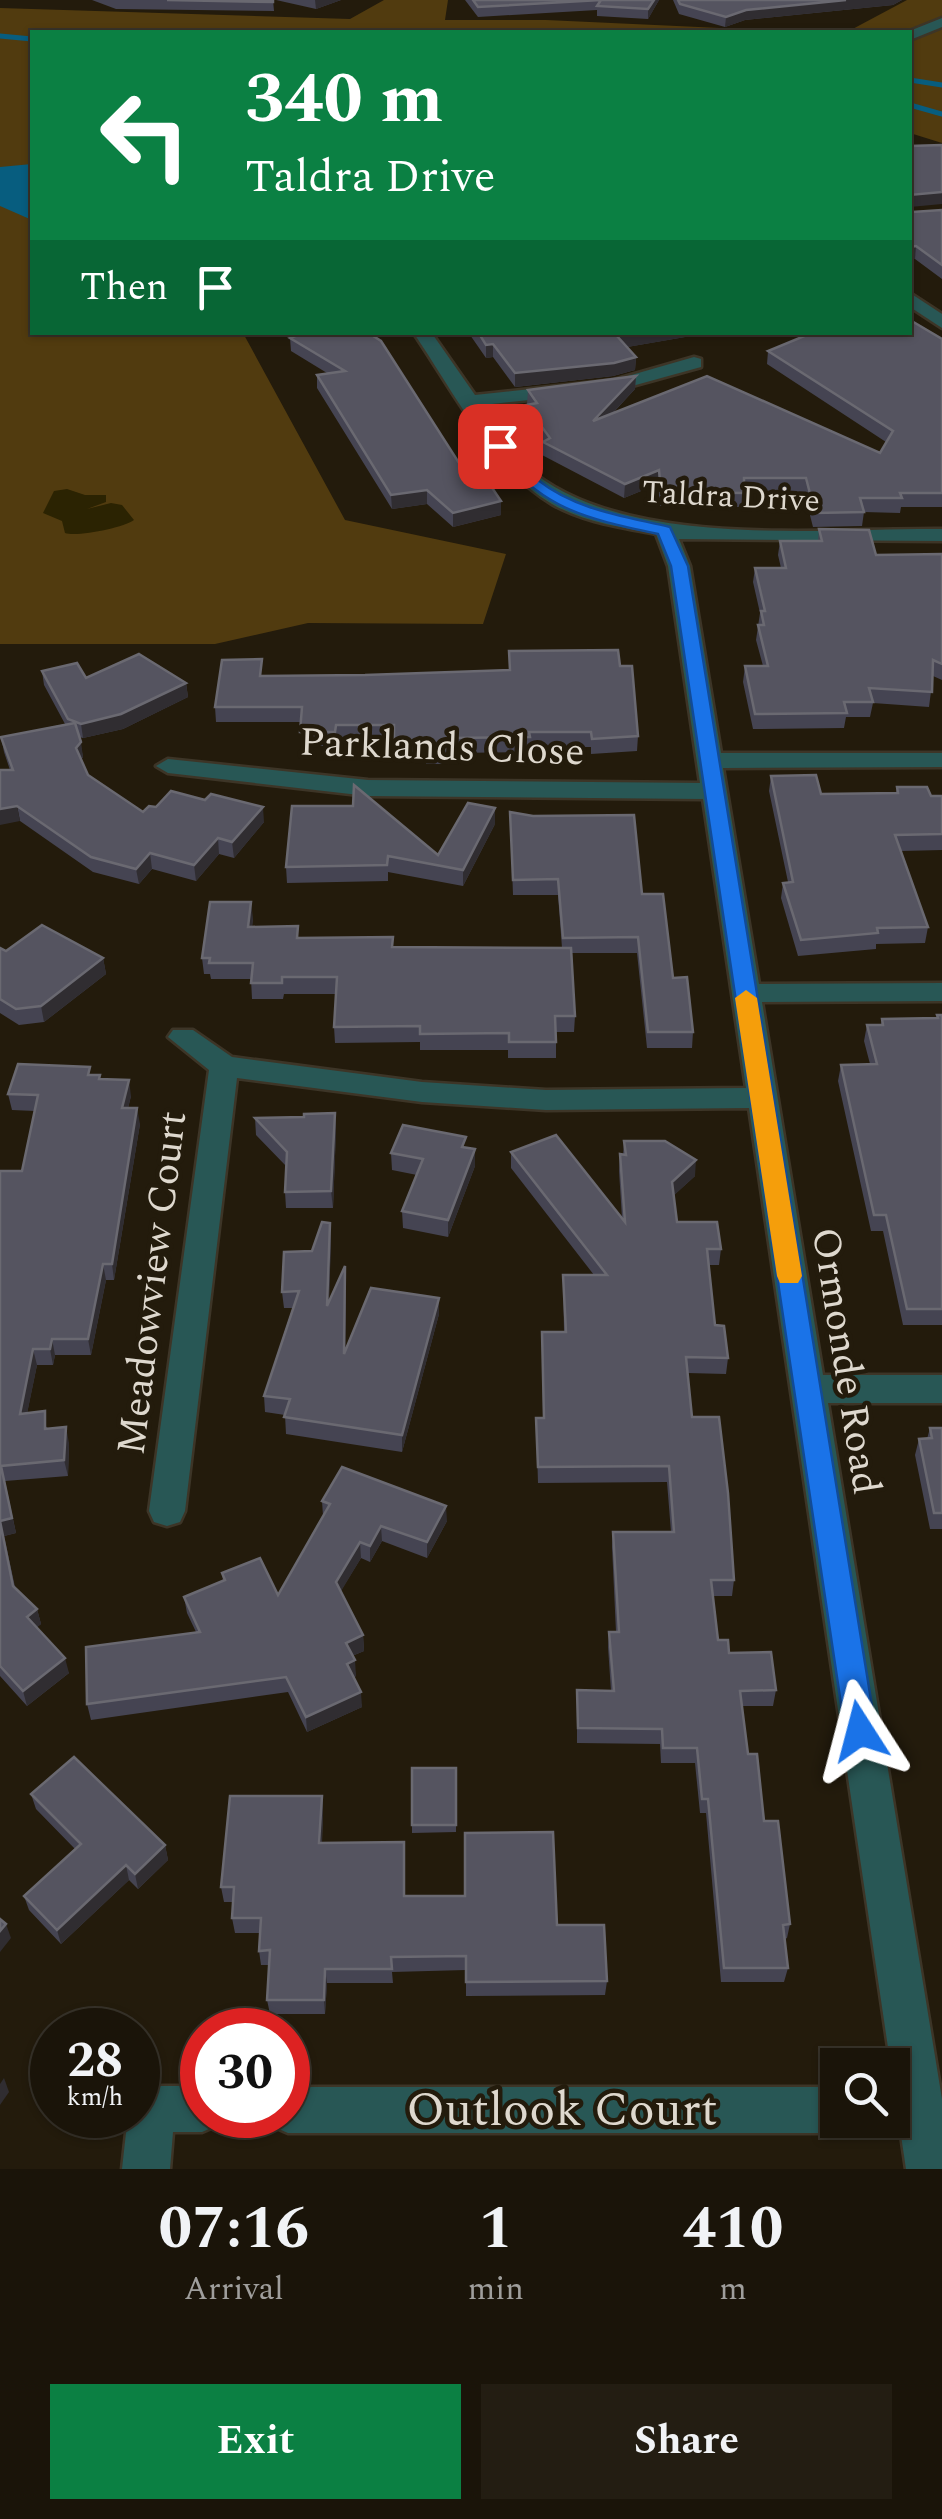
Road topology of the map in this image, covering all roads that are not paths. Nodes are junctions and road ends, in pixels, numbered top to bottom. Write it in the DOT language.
graph roads {
  1 [pos="942,22"];
  2 [pos="912,35"];
  3 [pos="912,295"];
  4 [pos="912,296"];
  5 [pos="942,306"];
  6 [pos="942,323"];
  7 [pos="424,335"];
  8 [pos="694,363"];
  9 [pos="470,400"];
  10 [pos="942,535"];
  11 [pos="676,543"];
  12 [pos="942,760"];
  13 [pos="168,766"];
  14 [pos="711,776"];
  15 [pos="942,992"];
  16 [pos="745,993"];
  17 [pos="183,1037"];
  18 [pos="224,1066"];
  19 [pos="762,1098"];
  20 [pos="806,1389"];
  21 [pos="942,1389"];
  22 [pos="167,1511"];
  23 [pos="898,2048"];
  24 [pos="180,2110"];
  25 [pos="310,2110"];
  26 [pos="820,2110"];
  27 [pos="910,2118"];
  28 [pos="146,2169"];
  29 [pos="930,2169"];
  1 -- 2 [label="street"];
  3 -- 5 [label="street"];
  4 -- 6 [label="street"];
  7 -- 9 [label="street, Taldra Drive"];
  8 -- 9 [label="street"];
  9 -- 11 [label="street, Taldra Drive"];
  10 -- 11 [label="street, Taldra Drive"];
  11 -- 14 [label="street, Ormonde Road"];
  12 -- 14 [label="street, Parklands Close"];
  13 -- 14 [label="street, Parklands Close"];
  14 -- 16 [label="street, Ormonde Road"];
  15 -- 16 [label="street"];
  16 -- 19 [label="street, Ormonde Road"];
  17 -- 18 [label="street, Meadowview Court"];
  18 -- 19 [label="street, Meadowview Court"];
  18 -- 22 [label="street, Meadowview Court"];
  19 -- 20 [label="street, Ormonde Road"];
  20 -- 21 [label="street"];
  20 -- 23 [label="street, Ormonde Road"];
  24 -- 28 [label="street"];
  25 -- 26 [label="street, Outlook Court"];
  27 -- 29 [label="street, Ormonde Road"];
}
